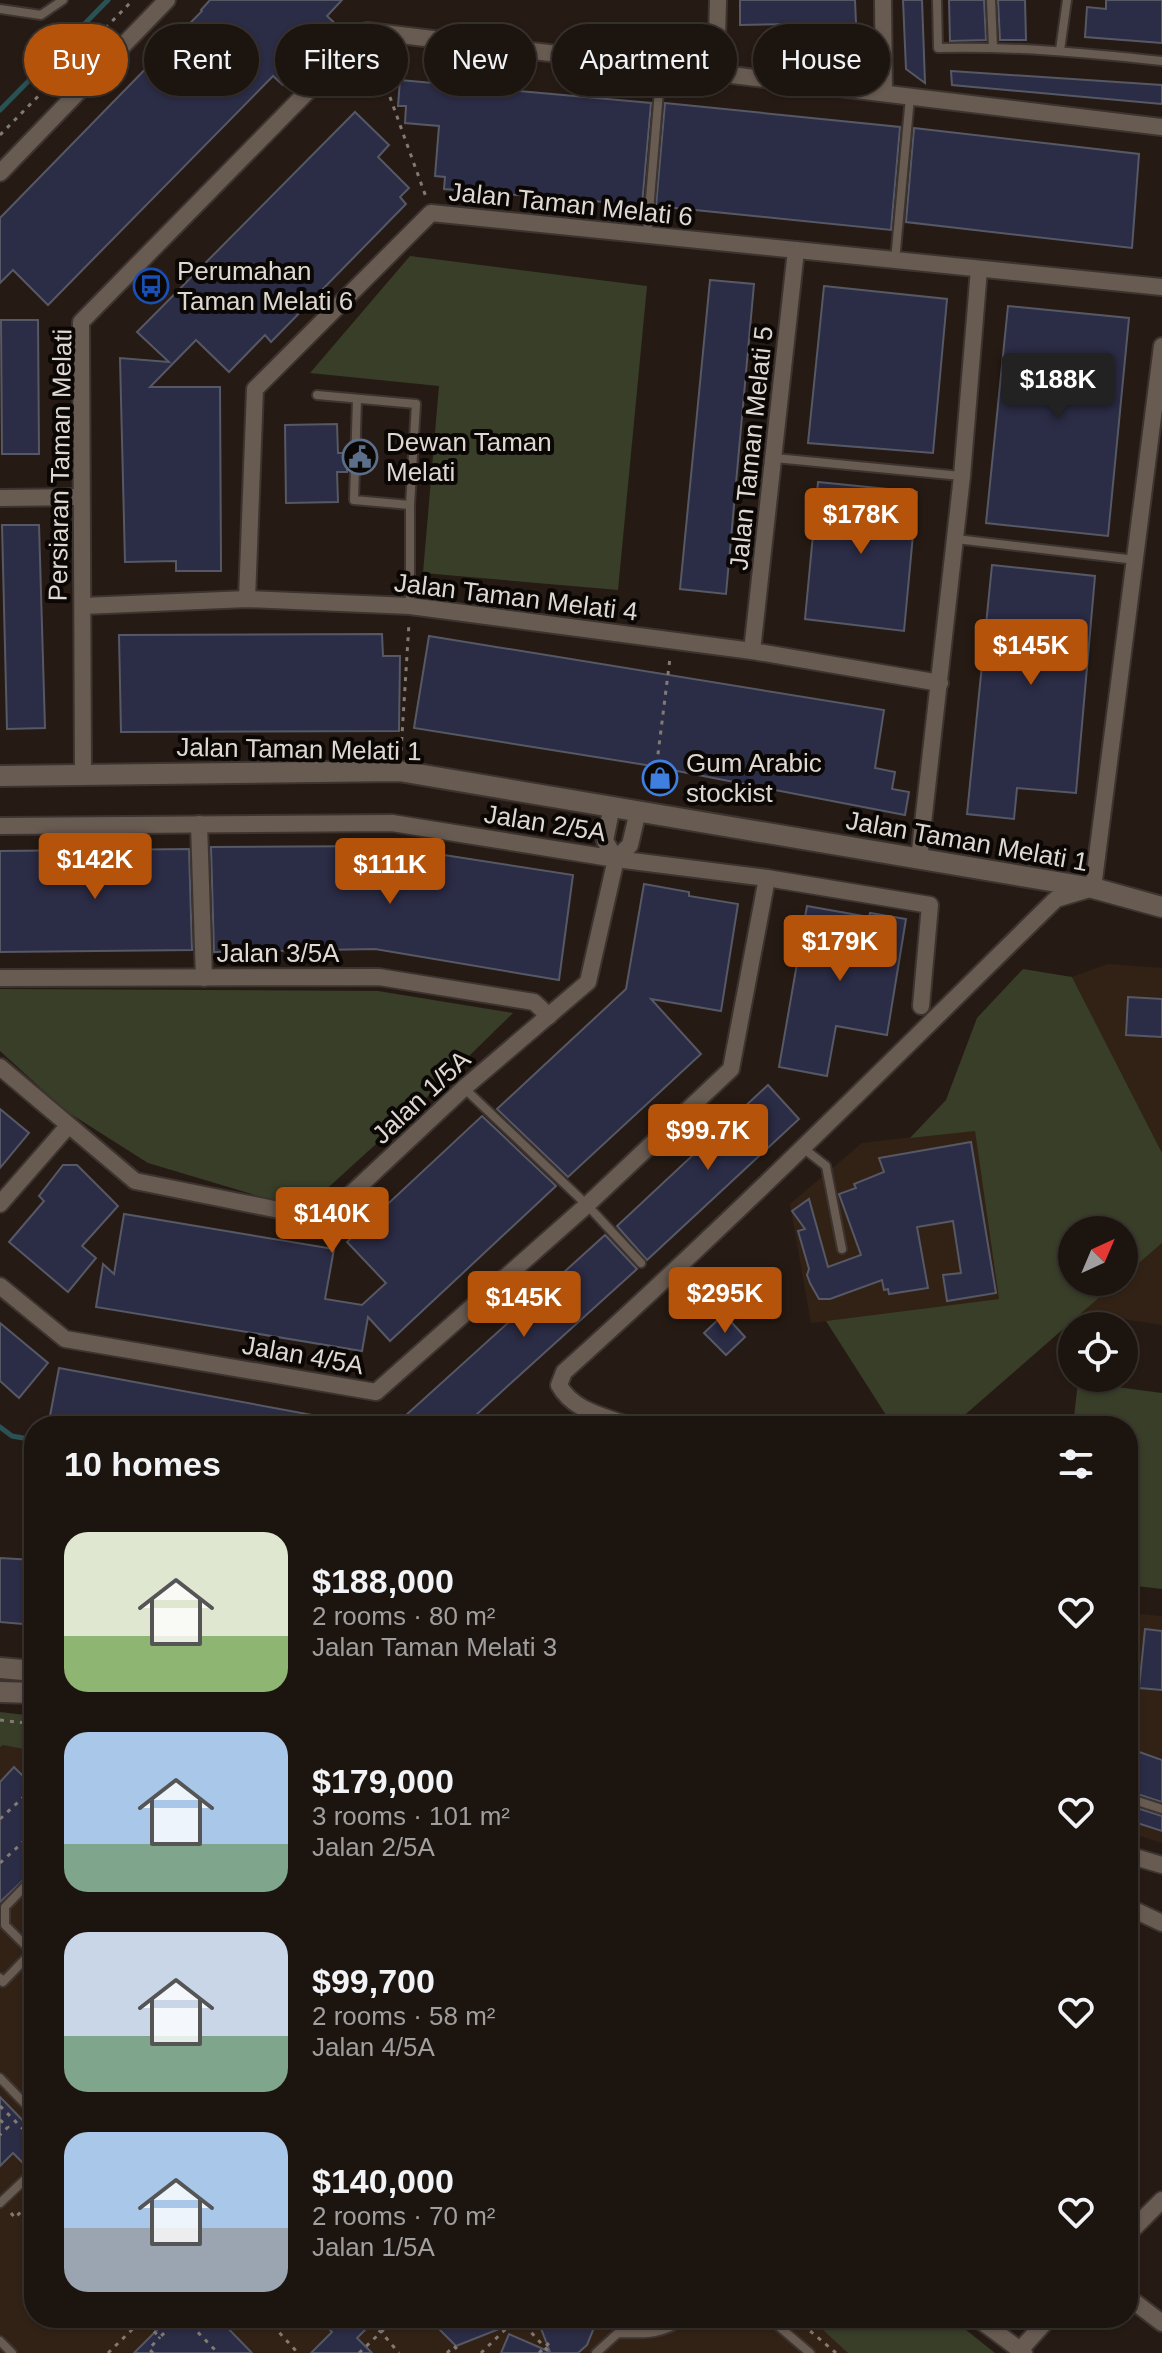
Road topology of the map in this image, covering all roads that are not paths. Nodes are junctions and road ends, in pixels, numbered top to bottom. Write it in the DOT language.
graph roads {
  1 [pos="63,0"];
  2 [pos="167,0"];
  3 [pos="718,0"];
  4 [pos="883,0"];
  5 [pos="937,0"];
  6 [pos="991,0"];
  7 [pos="1067,0"];
  8 [pos="0,9"];
  9 [pos="717,24"];
  10 [pos="883,24"];
  11 [pos="993,47"];
  12 [pos="1060,50"];
  13 [pos="552,54"];
  14 [pos="1162,61"];
  15 [pos="890,94"];
  16 [pos="659,96"];
  17 [pos="910,97"];
  18 [pos="1162,127"];
  19 [pos="0,173"];
  20 [pos="647,235"];
  21 [pos="796,250"];
  22 [pos="895,261"];
  23 [pos="979,269"];
  24 [pos="1162,287"];
  25 [pos="1162,346"];
  26 [pos="317,395"];
  27 [pos="357,399"];
  28 [pos="1156,449"];
  29 [pos="775,458"];
  30 [pos="962,476"];
  31 [pos="81,497"];
  32 [pos="0,498"];
  33 [pos="410,505"];
  34 [pos="956,539"];
  35 [pos="1136,560"];
  36 [pos="247,599"];
  37 [pos="83,606"];
  38 [pos="410,606"];
  39 [pos="752,651"];
  40 [pos="940,683"];
  41 [pos="83,775"];
  42 [pos="0,776"];
  43 [pos="612,806"];
  44 [pos="644,812"];
  45 [pos="199,824"];
  46 [pos="0,826"];
  47 [pos="616,859"];
  48 [pos="919,859"];
  49 [pos="767,878"];
  50 [pos="1093,888"];
  51 [pos="1162,907"];
  52 [pos="0,978"];
  53 [pos="204,978"];
  54 [pos="921,1006"];
  55 [pos="549,1016"];
  56 [pos="0,1067"];
  57 [pos="464,1088"];
  58 [pos="68,1126"];
  59 [pos="803,1148"];
  60 [pos="0,1204"];
  61 [pos="587,1205"];
  62 [pos="842,1249"];
  63 [pos="641,1263"];
  64 [pos="0,1286"];
  65 [pos="604,1416"];
  66 [pos="0,1668"];
  67 [pos="24,1670"];
  68 [pos="0,1692"];
  69 [pos="24,1693"];
  70 [pos="1138,1801"];
  71 [pos="1162,1809"];
  72 [pos="1138,1858"];
  73 [pos="1162,1865"];
  74 [pos="24,1887"];
  75 [pos="1138,1912"];
  76 [pos="1162,1923"];
  77 [pos="24,1944"];
  78 [pos="24,1962"];
  79 [pos="0,1978"];
  80 [pos="0,2078"];
  81 [pos="24,2103"];
  82 [pos="24,2180"];
  83 [pos="1162,2200"];
  84 [pos="0,2203"];
  85 [pos="1138,2224"];
  86 [pos="1138,2305"];
  87 [pos="1162,2323"];
  88 [pos="671,2328"];
  89 [pos="781,2328"];
  90 [pos="990,2328"];
  91 [pos="1041,2328"];
  92 [pos="0,2341"];
  93 [pos="1022,2352"];
  94 [pos="12,2353"];
  95 [pos="596,2353"];
  96 [pos="810,2353"];
  1 -- 8 [label="lane"];
  2 -- 19 [label="street"];
  3 -- 9 [label="street"];
  4 -- 10 [label="street"];
  5 -- 11 [label="lane"];
  6 -- 11 [label="lane"];
  7 -- 12 [label="lane"];
  11 -- 12 [label="lane"];
  12 -- 14 [label="lane"];
  13 -- 31 [label="street, Persiaran Taman Melati"];
  15 -- 17 [label="street"];
  16 -- 20 [label="lane"];
  17 -- 18 [label="street"];
  17 -- 22 [label="lane"];
  20 -- 21 [label="street, Jalan Taman Melati 6"];
  20 -- 36 [label="street, Jalan Taman Melati 6"];
  21 -- 22 [label="street, Jalan Taman Melati 6"];
  21 -- 29 [label="street, Jalan Taman Melati 5"];
  22 -- 23 [label="street, Jalan Taman Melati 6"];
  23 -- 24 [label="street, Jalan Taman Melati 6"];
  23 -- 30 [label="street"];
  25 -- 28 [label="street"];
  26 -- 27 [label="lane"];
  27 -- 33 [label="lane"];
  27 -- 33 [label="lane"];
  28 -- 35 [label="street"];
  29 -- 30 [label="lane"];
  29 -- 39 [label="street, Jalan Taman Melati 5"];
  30 -- 34 [label="street"];
  31 -- 32 [label="street"];
  31 -- 37 [label="street, Persiaran Taman Melati"];
  33 -- 38 [label="lane"];
  34 -- 35 [label="lane"];
  34 -- 40 [label="street"];
  35 -- 50 [label="street"];
  36 -- 37 [label="street, Jalan Taman Melati 4"];
  36 -- 38 [label="street, Jalan Taman Melati 4"];
  37 -- 41 [label="street, Persiaran Taman Melati"];
  38 -- 39 [label="street, Jalan Taman Melati 4"];
  39 -- 40 [label="street, Jalan Taman Melati 4"];
  40 -- 48 [label="street"];
  41 -- 42 [label="street, Jalan Taman Melati 1"];
  41 -- 43 [label="street, Jalan Taman Melati 1"];
  43 -- 44 [label="street, Jalan Taman Melati 1"];
  43 -- 47 [label="street, Jalan 1/5A"];
  44 -- 47 [label="street, Jalan 1/5A"];
  44 -- 48 [label="street, Jalan Taman Melati 1"];
  45 -- 46 [label="street, Jalan 2/5A"];
  45 -- 47 [label="street, Jalan 2/5A"];
  45 -- 53 [label="street"];
  47 -- 49 [label="street, Jalan 2/5A"];
  47 -- 55 [label="street, Jalan 1/5A"];
  48 -- 50 [label="street, Jalan Taman Melati 1"];
  49 -- 54 [label="street, Jalan 2/5A"];
  49 -- 61 [label="street, Jalan 4/5A"];
  50 -- 51 [label="street, Jalan Taman Melati 1"];
  50 -- 59 [label="street"];
  52 -- 53 [label="street, Jalan 3/5A"];
  53 -- 55 [label="street, Jalan 3/5A"];
  55 -- 57 [label="street, Jalan 1/5A"];
  56 -- 58 [label="street, Jalan 1/5A"];
  57 -- 58 [label="street, Jalan 1/5A"];
  57 -- 61 [label="lane"];
  58 -- 60 [label="street"];
  59 -- 62 [label="lane"];
  59 -- 65 [label="street"];
  61 -- 63 [label="lane"];
  61 -- 64 [label="street, Jalan 4/5A"];
  66 -- 67 [label="street"];
  68 -- 69 [label="street"];
  70 -- 71 [label="lane"];
  72 -- 73 [label="street"];
  74 -- 77 [label="lane"];
  75 -- 76 [label="street"];
  78 -- 79 [label="lane"];
  80 -- 81 [label="lane"];
  82 -- 84 [label="lane"];
  83 -- 85 [label="street"];
  86 -- 87 [label="street"];
  88 -- 95 [label="lane"];
  89 -- 96 [label="lane"];
  90 -- 93 [label="street"];
  91 -- 93 [label="street"];
  92 -- 94 [label="lane"];
}
